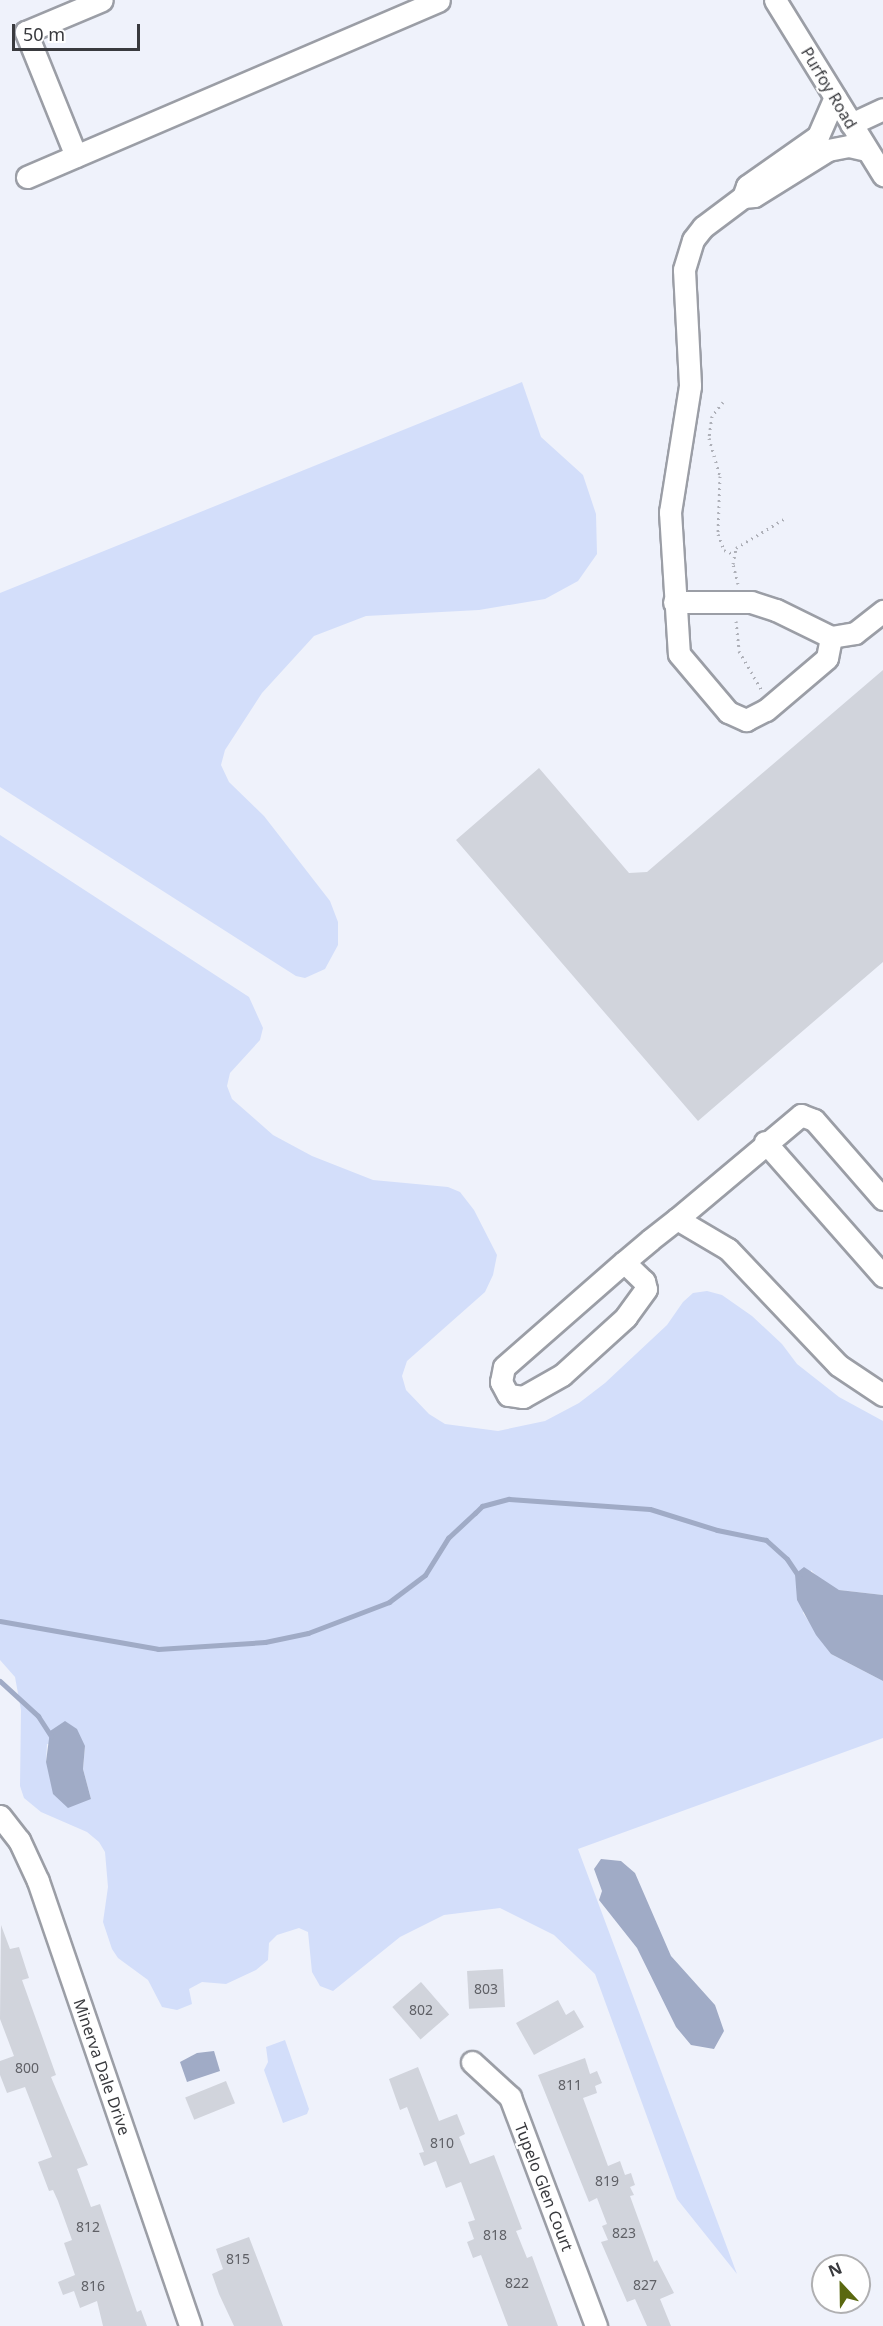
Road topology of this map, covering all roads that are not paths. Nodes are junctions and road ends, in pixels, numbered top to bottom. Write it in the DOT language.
graph roads {
  1 [pos="102,0"];
  2 [pos="439,0"];
  3 [pos="775,0"];
  4 [pos="835,97"];
  5 [pos="883,109"];
  6 [pos="851,124"];
  7 [pos="867,150"];
  8 [pos="76,156"];
  9 [pos="883,175"];
  10 [pos="27,177"];
  11 [pos="743,197"];
  12 [pos="674,602"];
  13 [pos="883,611"];
  14 [pos="831,637"];
  15 [pos="765,1142"];
  16 [pos="883,1199"];
  17 [pos="677,1220"];
  18 [pos="624,1262"];
  19 [pos="883,1276"];
  20 [pos="883,1395"];
  21 [pos="0,1816"];
  22 [pos="472,2062"];
  23 [pos="190,2326"];
  24 [pos="596,2326"];
  1 -- 8 [label="street"];
  2 -- 8 [label="street"];
  3 -- 4 [label="street, Purfoy Road"];
  4 -- 6 [label="street, Purfoy Road"];
  4 -- 11 [label="street"];
  5 -- 6 [label="street"];
  6 -- 7 [label="street, Purfoy Road"];
  7 -- 9 [label="street, Purfoy Road"];
  7 -- 11 [label="street"];
  8 -- 10 [label="street"];
  11 -- 12 [label="street"];
  12 -- 14 [label="street"];
  12 -- 14 [label="street"];
  13 -- 14 [label="street"];
  15 -- 16 [label="street"];
  15 -- 17 [label="street"];
  15 -- 19 [label="street"];
  17 -- 18 [label="street"];
  17 -- 20 [label="street"];
  18 -- 18 [label="street"];
  21 -- 23 [label="street, Minerva Dale Drive"];
  22 -- 24 [label="street, Tupelo Glen Court"];
}
